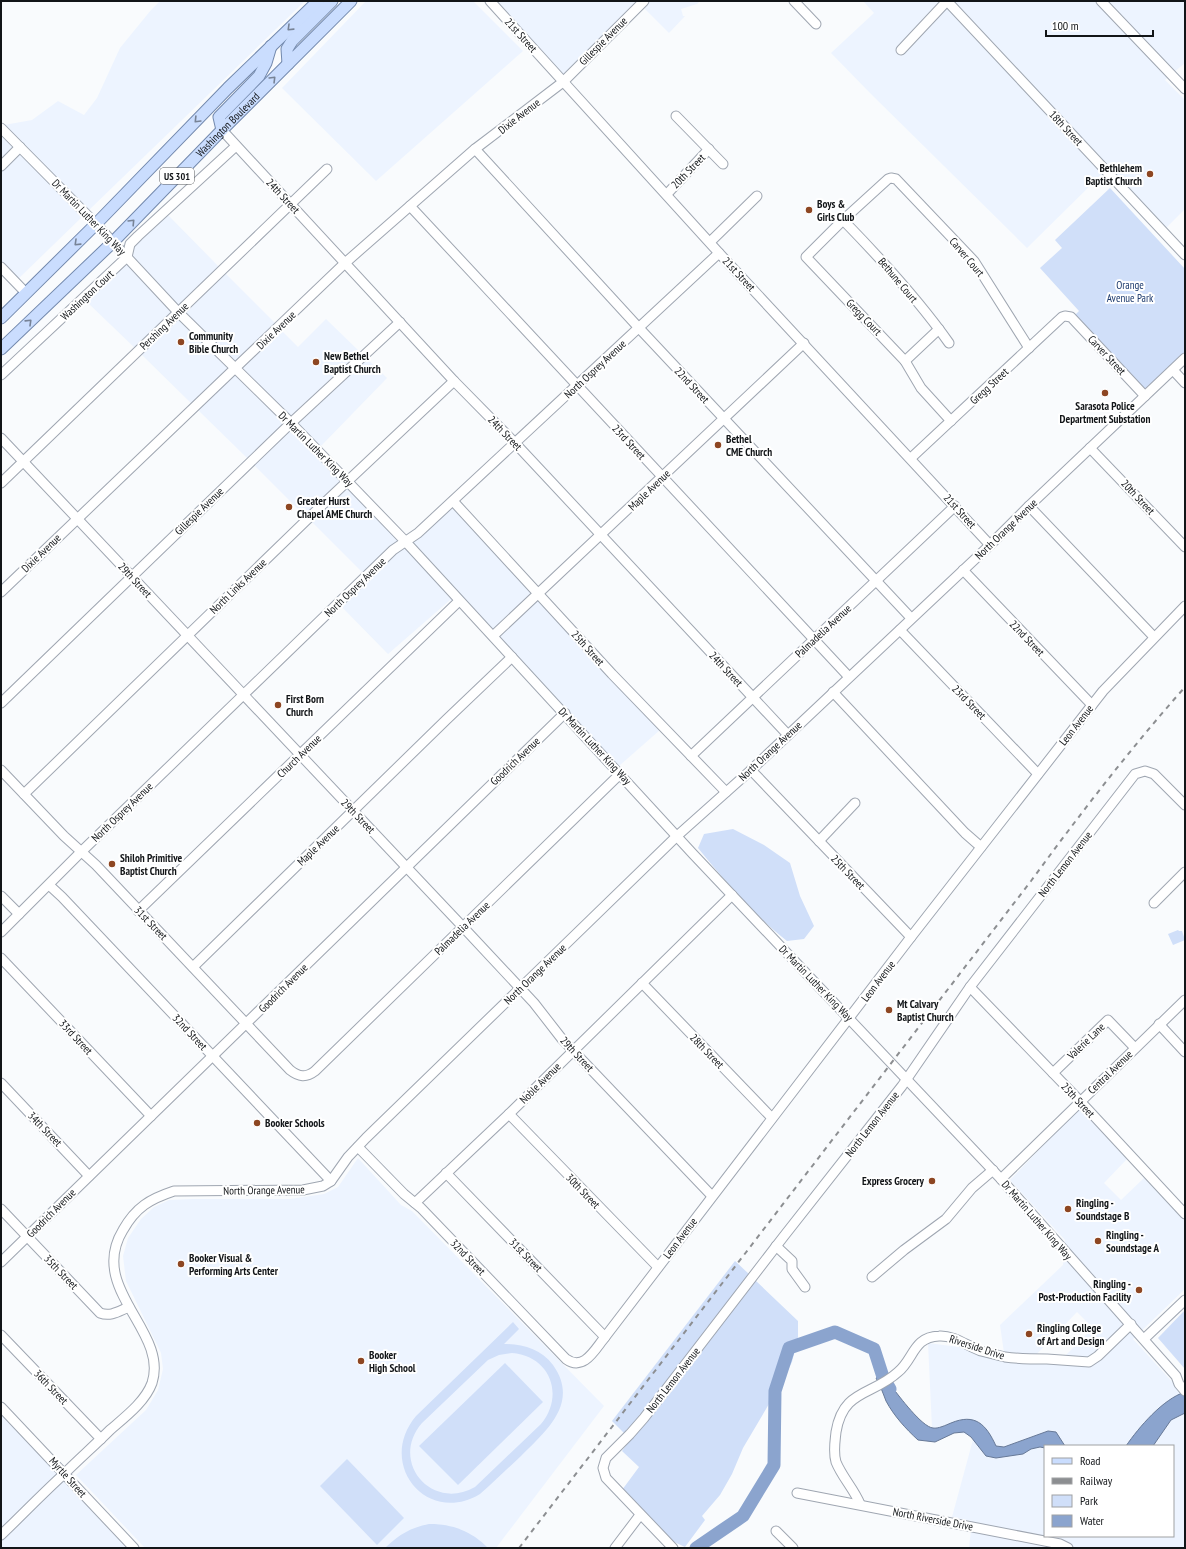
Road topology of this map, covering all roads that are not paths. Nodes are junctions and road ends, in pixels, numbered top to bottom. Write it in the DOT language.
graph roads {
  1 [pos="318,1"];
  2 [pos="332,1"];
  3 [pos="351,1"];
  4 [pos="490,1"];
  5 [pos="644,1"];
  6 [pos="794,1"];
  7 [pos="947,1"];
  8 [pos="1101,1"];
  9 [pos="816,24"];
  10 [pos="271,46"];
  11 [pos="901,50"];
  12 [pos="288,64"];
  13 [pos="562,82"];
  14 [pos="1185,89"];
  15 [pos="676,116"];
  16 [pos="1,128"];
  17 [pos="222,130"];
  18 [pos="236,146"];
  19 [pos="20,147"];
  20 [pos="475,149"];
  21 [pos="709,149"];
  22 [pos="723,164"];
  23 [pos="1,166"];
  24 [pos="327,169"];
  25 [pos="667,194"];
  26 [pos="758,196"];
  27 [pos="290,204"];
  28 [pos="410,206"];
  29 [pos="844,220"];
  30 [pos="96,224"];
  31 [pos="113,242"];
  32 [pos="710,242"];
  33 [pos="719,253"];
  34 [pos="1185,255"];
  35 [pos="127,257"];
  36 [pos="345,263"];
  37 [pos="1,267"];
  38 [pos="26,293"];
  39 [pos="178,312"];
  40 [pos="1068,316"];
  41 [pos="1,318"];
  42 [pos="400,322"];
  43 [pos="639,328"];
  44 [pos="939,328"];
  45 [pos="804,343"];
  46 [pos="949,343"];
  47 [pos="1029,348"];
  48 [pos="1,349"];
  49 [pos="1185,358"];
  50 [pos="905,361"];
  51 [pos="235,369"];
  52 [pos="1173,370"];
  53 [pos="1,375"];
  54 [pos="454,381"];
  55 [pos="1185,383"];
  56 [pos="578,386"];
  57 [pos="1145,396"];
  58 [pos="724,418"];
  59 [pos="952,421"];
  60 [pos="291,423"];
  61 [pos="1,438"];
  62 [pos="515,443"];
  63 [pos="1090,448"];
  64 [pos="911,458"];
  65 [pos="23,461"];
  66 [pos="662,477"];
  67 [pos="347,481"];
  68 [pos="1,483"];
  69 [pos="453,501"];
  70 [pos="955,506"];
  71 [pos="1029,506"];
  72 [pos="77,518"];
  73 [pos="601,535"];
  74 [pos="405,541"];
  75 [pos="990,545"];
  76 [pos="1185,547"];
  77 [pos="962,570"];
  78 [pos="132,576"];
  79 [pos="876,581"];
  80 [pos="1,592"];
  81 [pos="538,594"];
  82 [pos="459,601"];
  83 [pos="1185,606"];
  84 [pos="911,618"];
  85 [pos="900,630"];
  86 [pos="187,635"];
  87 [pos="493,636"];
  88 [pos="1154,637"];
  89 [pos="814,640"];
  90 [pos="512,657"];
  91 [pos="849,677"];
  92 [pos="833,692"];
  93 [pos="243,695"];
  94 [pos="752,698"];
  95 [pos="1,703"];
  96 [pos="1092,705"];
  97 [pos="565,713"];
  98 [pos="788,735"];
  99 [pos="300,754"];
  100 [pos="691,756"];
  101 [pos="1,770"];
  102 [pos="751,770"];
  103 [pos="620,774"];
  104 [pos="1038,774"];
  105 [pos="726,792"];
  106 [pos="24,794"];
  107 [pos="856,804"];
  108 [pos="1185,805"];
  109 [pos="353,811"];
  110 [pos="677,836"];
  111 [pos="819,841"];
  112 [pos="981,847"];
  113 [pos="81,852"];
  114 [pos="406,866"];
  115 [pos="1185,872"];
  116 [pos="49,885"];
  117 [pos="732,895"];
  118 [pos="1,896"];
  119 [pos="1154,903"];
  120 [pos="138,911"];
  121 [pos="19,914"];
  122 [pos="463,927"];
  123 [pos="1,932"];
  124 [pos="911,937"];
  125 [pos="1,958"];
  126 [pos="193,967"];
  127 [pos="642,983"];
  128 [pos="970,987"];
  129 [pos="520,988"];
  130 [pos="1185,1000"];
  131 [pos="850,1018"];
  132 [pos="246,1024"];
  133 [pos="1159,1024"];
  134 [pos="1135,1048"];
  135 [pos="573,1051"];
  136 [pos="1185,1052"];
  137 [pos="213,1056"];
  138 [pos="1053,1073"];
  139 [pos="300,1076"];
  140 [pos="907,1079"];
  141 [pos="1,1083"];
  142 [pos="1080,1101"];
  143 [pos="509,1114"];
  144 [pos="151,1116"];
  145 [pos="772,1118"];
  146 [pos="358,1147"];
  147 [pos="993,1170"];
  148 [pos="446,1173"];
  149 [pos="88,1176"];
  150 [pos="1001,1179"];
  151 [pos="331,1181"];
  152 [pos="712,1196"];
  153 [pos="415,1203"];
  154 [pos="1,1209"];
  155 [pos="1185,1214"];
  156 [pos="27,1237"];
  157 [pos="776,1246"];
  158 [pos="1,1262"];
  159 [pos="658,1267"];
  160 [pos="872,1277"];
  161 [pos="805,1287"];
  162 [pos="1185,1300"];
  163 [pos="129,1307"];
  164 [pos="1131,1324"];
  165 [pos="1,1334"];
  166 [pos="605,1337"];
  167 [pos="1144,1339"];
  168 [pos="579,1364"];
  169 [pos="1182,1382"];
  170 [pos="1,1407"];
  171 [pos="101,1439"];
  172 [pos="64,1474"];
  173 [pos="797,1493"];
  174 [pos="860,1504"];
  175 [pos="640,1515"];
  176 [pos="776,1531"];
  177 [pos="2,1532"];
  178 [pos="134,1548"];
  179 [pos="615,1548"];
  180 [pos="671,1548"];
  181 [pos="793,1548"];
  182 [pos="1068,1548"];
  1 -- 10 [label="main road, US 301, one-way"];
  2 -- 12 [label="main road"];
  3 -- 12 [label="main road, Washington Boulevard / US 301"];
  4 -- 13 [label="street, 21st Street"];
  5 -- 13 [label="street, Gillespie Avenue"];
  6 -- 9 [label="street"];
  7 -- 11 [label="street, 18th Street"];
  7 -- 34 [label="street, 18th Street"];
  8 -- 14 [label="street"];
  10 -- 17 [label="main road"];
  10 -- 30 [label="main road, US 301, one-way"];
  17 -- 12 [label="main road, Washington Boulevard / US 301, one-way"];
  13 -- 20 [label="street, Dixie Avenue"];
  13 -- 25 [label="street, 21st Street"];
  15 -- 21 [label="street, 20th Street"];
  16 -- 19 [label="street, Dr Martin Luther King Way"];
  17 -- 18 [label="street, 24th Street"];
  31 -- 17 [label="main road, Washington Boulevard / US 301, one-way"];
  18 -- 27 [label="street, 24th Street"];
  18 -- 35 [label="street"];
  19 -- 23 [label="street"];
  19 -- 30 [label="street, Dr Martin Luther King Way"];
  20 -- 28 [label="street, Dixie Avenue"];
  20 -- 43 [label="street, 22nd Street"];
  21 -- 22 [label="street, 20th Street"];
  21 -- 25 [label="street, 20th Street"];
  24 -- 27 [label="street, Pershing Avenue"];
  25 -- 32 [label="street, 21st Street"];
  26 -- 32 [label="street"];
  27 -- 36 [label="street, 24th Street"];
  27 -- 39 [label="street, Pershing Avenue"];
  28 -- 36 [label="street, Dixie Avenue"];
  28 -- 56 [label="street, 23rd Street"];
  29 -- 44 [label="street, Bethune Court"];
  29 -- 47 [label="street, Carver Court"];
  29 -- 50 [label="street, Gregg Court"];
  30 -- 31 [label="street, Dr Martin Luther King Way"];
  30 -- 38 [label="main road, US 301, one-way"];
  31 -- 35 [label="street, Dr Martin Luther King Way"];
  48 -- 31 [label="main road, Washington Boulevard / US 301, one-way"];
  32 -- 33 [label="street, 21st Street"];
  33 -- 43 [label="street, North Osprey Avenue"];
  33 -- 45 [label="street, 21st Street"];
  35 -- 39 [label="street, Dr Martin Luther King Way"];
  35 -- 53 [label="street, Washington Court"];
  36 -- 42 [label="street, 24th Street"];
  36 -- 51 [label="street, Dixie Avenue"];
  37 -- 38 [label="street"];
  38 -- 41 [label="main road, US 301"];
  39 -- 51 [label="street, Dr Martin Luther King Way"];
  39 -- 65 [label="street, Pershing Avenue"];
  40 -- 47 [label="street, Gregg Street"];
  40 -- 57 [label="street, Carver Street"];
  42 -- 54 [label="street, 24th Street"];
  42 -- 60 [label="street, Gillespie Avenue"];
  43 -- 56 [label="street, North Osprey Avenue"];
  43 -- 58 [label="street, 22nd Street"];
  44 -- 46 [label="street, Bethune Court"];
  44 -- 50 [label="street"];
  45 -- 58 [label="street, Maple Avenue"];
  45 -- 64 [label="street, 21st Street"];
  47 -- 59 [label="street, Gregg Street"];
  49 -- 52 [label="street, North Orange Avenue"];
  50 -- 59 [label="street, Gregg Court"];
  51 -- 60 [label="street, Dr Martin Luther King Way"];
  51 -- 72 [label="street, Dixie Avenue"];
  52 -- 55 [label="street"];
  52 -- 57 [label="street, North Orange Avenue"];
  54 -- 62 [label="street, 24th Street"];
  54 -- 67 [label="street, North Links Avenue"];
  56 -- 62 [label="street, North Osprey Avenue"];
  56 -- 66 [label="street, 23rd Street"];
  57 -- 63 [label="street, North Orange Avenue"];
  58 -- 66 [label="street, Maple Avenue"];
  58 -- 79 [label="street, 22nd Street"];
  59 -- 64 [label="street, Gregg Street"];
  60 -- 67 [label="street, Dr Martin Luther King Way"];
  60 -- 78 [label="street, Gillespie Avenue"];
  61 -- 65 [label="street, 29th Street"];
  62 -- 69 [label="street, North Osprey Avenue"];
  62 -- 73 [label="street, 24th Street"];
  63 -- 71 [label="street, North Orange Avenue"];
  63 -- 76 [label="street, 20th Street"];
  64 -- 70 [label="street, 21st Street"];
  65 -- 68 [label="street, Pershing Avenue"];
  65 -- 72 [label="street, 29th Street"];
  66 -- 73 [label="street, Maple Avenue"];
  66 -- 89 [label="street, 23rd Street"];
  67 -- 74 [label="street, Dr Martin Luther King Way"];
  67 -- 86 [label="street, North Links Avenue"];
  69 -- 74 [label="street, North Osprey Avenue"];
  69 -- 81 [label="street, 25th Street"];
  70 -- 75 [label="street, 21st Street"];
  70 -- 79 [label="street, Palmadelia Avenue"];
  71 -- 75 [label="street, North Orange Avenue"];
  71 -- 88 [label="street"];
  72 -- 78 [label="street, 29th Street"];
  72 -- 80 [label="street, Dixie Avenue"];
  73 -- 81 [label="street, Maple Avenue"];
  73 -- 94 [label="street, 24th Street"];
  74 -- 82 [label="street, Dr Martin Luther King Way"];
  74 -- 93 [label="street, North Osprey Avenue"];
  75 -- 77 [label="street, North Orange Avenue"];
  77 -- 84 [label="street, North Orange Avenue"];
  77 -- 96 [label="street, 22nd Street"];
  78 -- 86 [label="street, 29th Street"];
  78 -- 95 [label="street, Gillespie Avenue"];
  79 -- 84 [label="street, 22nd Street"];
  79 -- 89 [label="street, Palmadelia Avenue"];
  81 -- 87 [label="street, Maple Avenue"];
  81 -- 100 [label="street, 25th Street"];
  82 -- 87 [label="street, Dr Martin Luther King Way"];
  82 -- 99 [label="street, Church Avenue"];
  83 -- 88 [label="street, Leon Avenue"];
  84 -- 85 [label="street, North Orange Avenue"];
  85 -- 91 [label="street, North Orange Avenue"];
  85 -- 104 [label="street, 23rd Street"];
  86 -- 93 [label="street, 29th Street"];
  86 -- 106 [label="street, North Links Avenue"];
  87 -- 90 [label="street, Dr Martin Luther King Way"];
  88 -- 96 [label="street, Leon Avenue"];
  89 -- 91 [label="street, 23rd Street"];
  89 -- 94 [label="street, Palmadelia Avenue"];
  90 -- 97 [label="street, Dr Martin Luther King Way"];
  90 -- 109 [label="street, Maple Avenue"];
  91 -- 92 [label="street, North Orange Avenue"];
  92 -- 98 [label="street, North Orange Avenue"];
  92 -- 112 [label="street"];
  93 -- 99 [label="street, 29th Street"];
  93 -- 113 [label="street, North Osprey Avenue"];
  94 -- 98 [label="street, 24th Street"];
  94 -- 100 [label="street, Palmadelia Avenue"];
  96 -- 104 [label="street, Leon Avenue"];
  97 -- 103 [label="street, Dr Martin Luther King Way"];
  97 -- 114 [label="street, Goodrich Avenue"];
  98 -- 102 [label="street, North Orange Avenue"];
  99 -- 109 [label="street, 29th Street"];
  99 -- 120 [label="street, Church Avenue"];
  100 -- 105 [label="street, 25th Street"];
  101 -- 106 [label="street, 31st Street"];
  102 -- 105 [label="street, North Orange Avenue"];
  102 -- 111 [label="street, 25th Street"];
  103 -- 110 [label="street, Dr Martin Luther King Way"];
  103 -- 122 [label="street, Palmadelia Avenue"];
  104 -- 112 [label="street, Leon Avenue"];
  105 -- 110 [label="street, North Orange Avenue"];
  106 -- 113 [label="street, 31st Street"];
  107 -- 111 [label="street"];
  108 -- 128 [label="street, North Lemon Avenue"];
  109 -- 114 [label="street, 29th Street"];
  109 -- 126 [label="street, Maple Avenue"];
  110 -- 117 [label="street, Dr Martin Luther King Way"];
  110 -- 129 [label="street, North Orange Avenue"];
  111 -- 124 [label="street, 25th Street"];
  112 -- 124 [label="street, Leon Avenue"];
  113 -- 116 [label="street, North Osprey Avenue"];
  113 -- 120 [label="street, 31st Street"];
  114 -- 122 [label="street, 29th Street"];
  114 -- 132 [label="street, Goodrich Avenue"];
  115 -- 119 [label="street"];
  116 -- 121 [label="street, North Osprey Avenue"];
  116 -- 137 [label="street, 32nd Street"];
  117 -- 127 [label="street, Noble Avenue"];
  117 -- 131 [label="street, Dr Martin Luther King Way"];
  118 -- 121 [label="street"];
  120 -- 126 [label="street, 31st Street"];
  121 -- 123 [label="street, North Osprey Avenue"];
  122 -- 129 [label="street, 29th Street"];
  122 -- 139 [label="street, Palmadelia Avenue"];
  124 -- 131 [label="street, Leon Avenue"];
  125 -- 144 [label="street, 33rd Street"];
  126 -- 132 [label="street, 31st Street"];
  127 -- 135 [label="street, Noble Avenue"];
  127 -- 145 [label="street, 28th Street"];
  128 -- 138 [label="street, 25th Street"];
  128 -- 140 [label="street, North Lemon Avenue"];
  129 -- 135 [label="street, 29th Street"];
  129 -- 146 [label="street, North Orange Avenue"];
  130 -- 133 [label="street, Central Avenue"];
  131 -- 140 [label="street, Dr Martin Luther King Way"];
  131 -- 145 [label="street, Leon Avenue"];
  132 -- 137 [label="street, Goodrich Avenue"];
  132 -- 139 [label="street, 31st Street"];
  133 -- 134 [label="street, Central Avenue"];
  133 -- 136 [label="street"];
  134 -- 138 [label="street, Valerie Lane"];
  134 -- 142 [label="street, Central Avenue"];
  135 -- 143 [label="street, Noble Avenue"];
  135 -- 152 [label="street, 29th Street"];
  137 -- 144 [label="street, Goodrich Avenue"];
  137 -- 151 [label="street, 32nd Street"];
  138 -- 142 [label="street, 25th Street"];
  140 -- 147 [label="street, Dr Martin Luther King Way"];
  140 -- 157 [label="street, North Lemon Avenue"];
  141 -- 149 [label="street, 34th Street"];
  142 -- 150 [label="street, Central Avenue"];
  142 -- 155 [label="street, 25th Street"];
  143 -- 148 [label="street, Noble Avenue"];
  143 -- 159 [label="street, 30th Street"];
  144 -- 149 [label="street, Goodrich Avenue"];
  145 -- 152 [label="street, Leon Avenue"];
  146 -- 151 [label="street, North Orange Avenue"];
  146 -- 153 [label="street, 32nd Street"];
  147 -- 150 [label="street, Dr Martin Luther King Way"];
  147 -- 160 [label="street"];
  148 -- 153 [label="street, Noble Avenue"];
  148 -- 166 [label="street, 31st Street"];
  149 -- 156 [label="street, Goodrich Avenue"];
  150 -- 164 [label="street, Dr Martin Luther King Way"];
  151 -- 163 [label="street, North Orange Avenue"];
  152 -- 159 [label="street, Leon Avenue"];
  153 -- 168 [label="street, 32nd Street"];
  154 -- 156 [label="street, 35th Street"];
  156 -- 158 [label="street, Goodrich Avenue"];
  156 -- 163 [label="street, 35th Street"];
  157 -- 161 [label="street"];
  157 -- 175 [label="street, North Lemon Avenue"];
  159 -- 166 [label="street, Leon Avenue"];
  162 -- 167 [label="street"];
  163 -- 171 [label="street, North Orange Avenue"];
  164 -- 167 [label="street, Dr Martin Luther King Way"];
  164 -- 174 [label="street, Riverside Drive"];
  165 -- 171 [label="street, 36th Street"];
  166 -- 168 [label="street, Leon Avenue"];
  167 -- 169 [label="street, Dr Martin Luther King Way"];
  170 -- 172 [label="street, Myrtle Street"];
  171 -- 172 [label="street, North Orange Avenue"];
  172 -- 177 [label="street, North Orange Avenue"];
  172 -- 178 [label="street, Myrtle Street"];
  173 -- 174 [label="street, North Riverside Drive"];
  174 -- 182 [label="street, North Riverside Drive"];
  175 -- 179 [label="street"];
  175 -- 180 [label="street"];
  176 -- 181 [label="street"];
}
